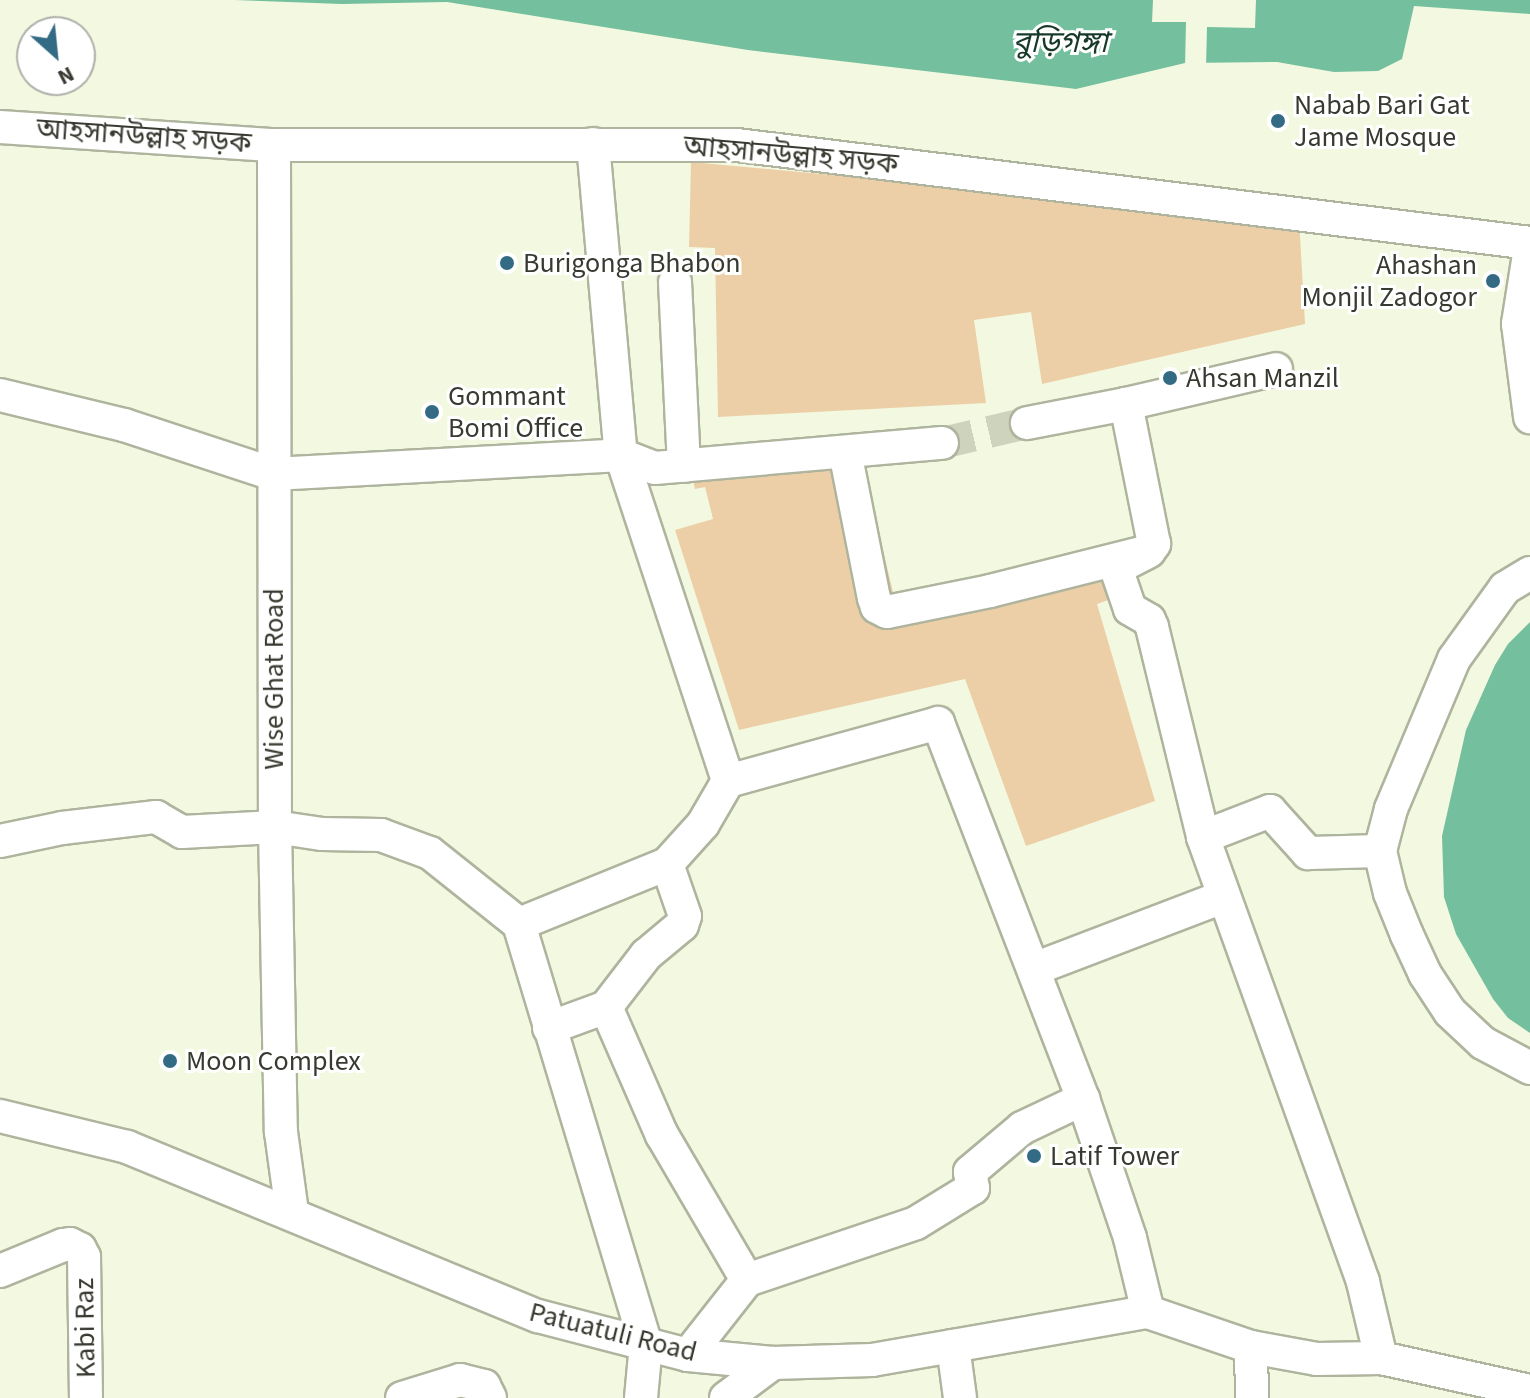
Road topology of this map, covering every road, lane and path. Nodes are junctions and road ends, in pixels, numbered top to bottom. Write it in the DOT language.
graph roads {
  1 [pos="0,127"];
  2 [pos="593,144"];
  3 [pos="274,145"];
  4 [pos="1530,245"];
  5 [pos="675,282"];
  6 [pos="1276,369"];
  7 [pos="0,395"];
  8 [pos="1126,404"];
  9 [pos="1530,417"];
  10 [pos="1027,423"];
  11 [pos="942,443"];
  12 [pos="845,452"];
  13 [pos="621,455"];
  14 [pos="684,466"];
  15 [pos="273,474"];
  16 [pos="1146,553"];
  17 [pos="1530,573"];
  18 [pos="728,781"];
  19 [pos="275,827"];
  20 [pos="1203,837"];
  21 [pos="0,841"];
  22 [pos="1380,851"];
  23 [pos="667,864"];
  24 [pos="1223,897"];
  25 [pos="519,924"];
  26 [pos="1034,969"];
  27 [pos="606,1007"];
  28 [pos="549,1028"];
  29 [pos="1530,1068"];
  30 [pos="1083,1099"];
  31 [pos="0,1116"];
  32 [pos="292,1212"];
  33 [pos="0,1271"];
  34 [pos="747,1280"];
  35 [pos="1148,1312"];
  36 [pos="646,1344"];
  37 [pos="953,1346"];
  38 [pos="1251,1347"];
  39 [pos="688,1355"];
  40 [pos="1381,1358"];
  41 [pos="773,1363"];
  42 [pos="1530,1391"];
  43 [pos="86,1398"];
  44 [pos="402,1398"];
  45 [pos="490,1398"];
  46 [pos="641,1398"];
  47 [pos="726,1398"];
  48 [pos="960,1398"];
  49 [pos="1252,1398"];
  1 -- 3 [label="street, আহসানউল্লাহ সড়ক"];
  2 -- 3 [label="street, আহসানউল্লাহ সড়ক"];
  2 -- 4 [label="street, আহসানউল্লাহ সড়ক"];
  2 -- 13 [label="street"];
  3 -- 15 [label="street, Wise Ghat Road"];
  4 -- 9 [label="street"];
  5 -- 14 [label="street"];
  6 -- 8 [label="street"];
  7 -- 15 [label="street"];
  8 -- 10 [label="street"];
  8 -- 16 [label="street"];
  11 -- 12 [label="street"];
  12 -- 14 [label="street"];
  12 -- 16 [label="street"];
  13 -- 14 [label="street"];
  13 -- 15 [label="street"];
  13 -- 18 [label="street"];
  15 -- 19 [label="street, Wise Ghat Road"];
  16 -- 20 [label="street"];
  17 -- 22 [label="street"];
  18 -- 23 [label="street"];
  18 -- 26 [label="street"];
  19 -- 21 [label="street"];
  19 -- 25 [label="street"];
  19 -- 32 [label="street, Wise Ghat Road"];
  20 -- 22 [label="street"];
  20 -- 24 [label="street"];
  22 -- 29 [label="street"];
  23 -- 25 [label="street"];
  23 -- 27 [label="street"];
  24 -- 26 [label="street"];
  24 -- 40 [label="street"];
  25 -- 28 [label="street"];
  26 -- 30 [label="street"];
  27 -- 28 [label="street"];
  27 -- 34 [label="street"];
  28 -- 36 [label="street"];
  30 -- 34 [label="street"];
  30 -- 35 [label="street"];
  31 -- 32 [label="street, Patuatuli Road"];
  32 -- 36 [label="street, Patuatuli Road"];
  33 -- 43 [label="street, Kabi Raz"];
  34 -- 39 [label="street"];
  35 -- 37 [label="street, Patuatuli Road"];
  35 -- 38 [label="street, Patuatuli Road"];
  36 -- 39 [label="street, Patuatuli Road"];
  36 -- 46 [label="street"];
  37 -- 41 [label="street, Patuatuli Road"];
  37 -- 48 [label="street"];
  38 -- 40 [label="street, Patuatuli Road"];
  38 -- 49 [label="street"];
  39 -- 41 [label="street, Patuatuli Road"];
  40 -- 42 [label="street, Patuatuli Road"];
  41 -- 47 [label="street"];
  44 -- 45 [label="street"];
}
